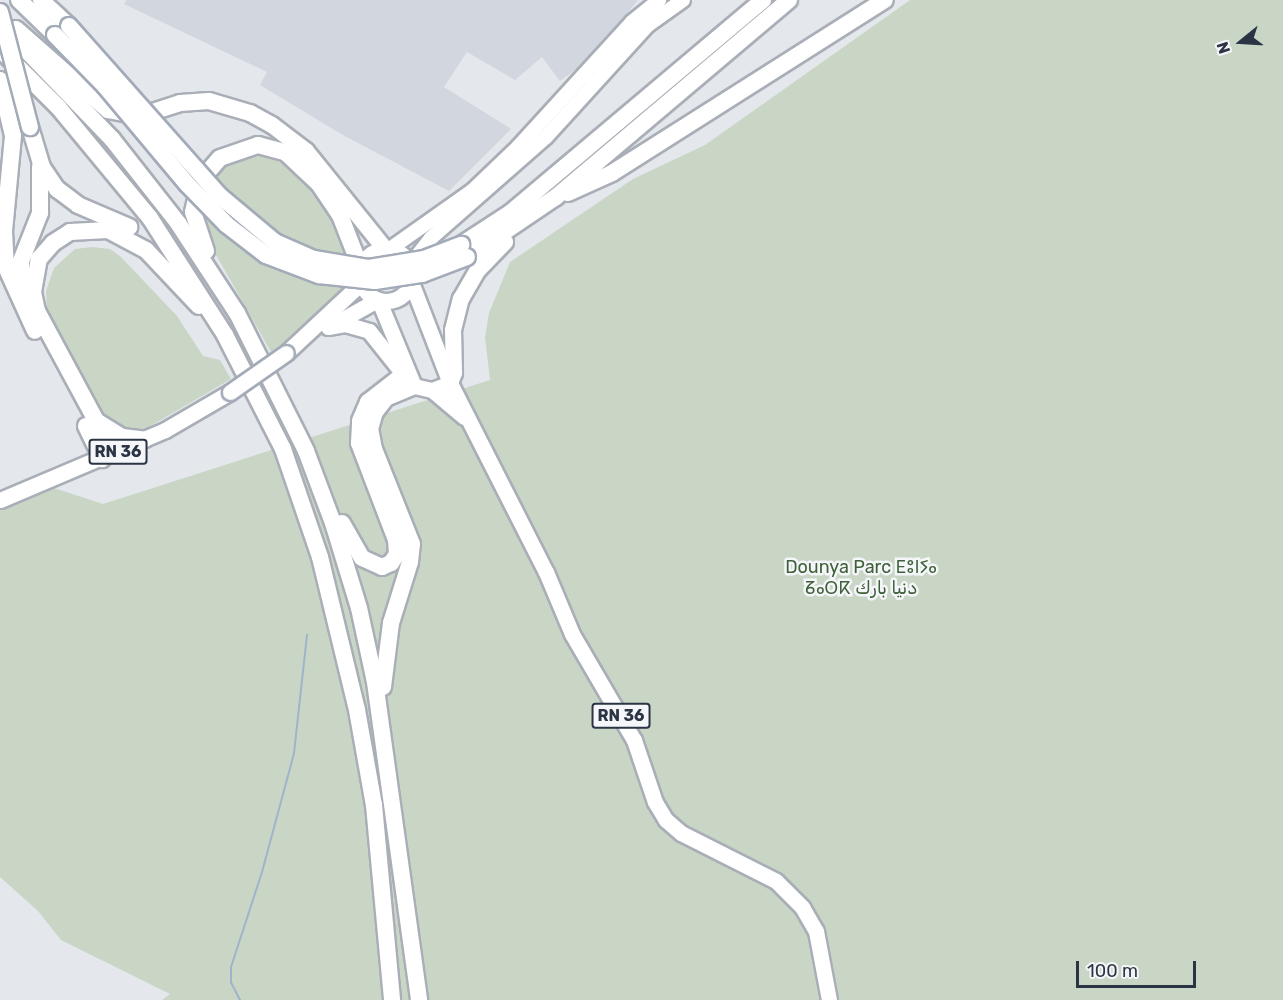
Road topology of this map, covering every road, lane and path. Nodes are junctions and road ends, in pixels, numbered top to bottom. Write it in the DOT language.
graph roads {
  1 [pos="19,0"];
  2 [pos="41,0"];
  3 [pos="659,0"];
  4 [pos="683,0"];
  5 [pos="763,0"];
  6 [pos="789,0"];
  7 [pos="885,0"];
  8 [pos="0,12"];
  9 [pos="0,23"];
  10 [pos="62,31"];
  11 [pos="0,49"];
  12 [pos="0,80"];
  13 [pos="39,157"];
  14 [pos="556,197"];
  15 [pos="520,224"];
  16 [pos="388,249"];
  17 [pos="464,251"];
  18 [pos="410,265"];
  19 [pos="361,276"];
  20 [pos="174,279"];
  21 [pos="411,282"];
  22 [pos="378,300"];
  23 [pos="237,313"];
  24 [pos="27,315"];
  25 [pos="328,327"];
  26 [pos="225,335"];
  27 [pos="302,340"];
  28 [pos="410,381"];
  29 [pos="450,382"];
  30 [pos="432,390"];
  31 [pos="468,420"];
  32 [pos="91,424"];
  33 [pos="145,439"];
  34 [pos="306,451"];
  35 [pos="108,456"];
  36 [pos="85,467"];
  37 [pos="0,500"];
  38 [pos="387,754"];
  39 [pos="392,1000"];
  40 [pos="419,1000"];
  41 [pos="829,1000"];
  1 -- 10 [label="highway"];
  2 -- 10 [label="highway"];
  3 -- 16 [label="main road"];
  4 -- 18 [label="main road"];
  5 -- 17 [label="highway"];
  6 -- 14 [label="highway"];
  7 -- 14 [label="highway"];
  8 -- 13 [label="highway, bridge"];
  9 -- 16 [label="highway"];
  9 -- 23 [label="highway"];
  10 -- 17 [label="highway, bridge"];
  11 -- 26 [label="highway"];
  12 -- 24 [label="highway"];
  13 -- 20 [label="highway"];
  13 -- 24 [label="highway"];
  14 -- 15 [label="highway"];
  15 -- 17 [label="highway"];
  15 -- 29 [label="highway"];
  16 -- 18 [label="main road"];
  16 -- 19 [label="main road"];
  18 -- 21 [label="main road"];
  19 -- 22 [label="main road"];
  19 -- 23 [label="highway"];
  19 -- 27 [label="main road, RN 36"];
  20 -- 26 [label="highway"];
  20 -- 32 [label="highway"];
  21 -- 22 [label="main road"];
  21 -- 29 [label="main road, RN 36"];
  22 -- 25 [label="main road, RN 36"];
  22 -- 28 [label="main road"];
  23 -- 34 [label="highway"];
  24 -- 32 [label="highway"];
  25 -- 27 [label="main road, RN 36"];
  25 -- 28 [label="main road"];
  26 -- 39 [label="highway"];
  27 -- 33 [label="main road, RN 36, bridge"];
  28 -- 30 [label="main road"];
  28 -- 34 [label="highway"];
  28 -- 38 [label="highway"];
  29 -- 30 [label="main road"];
  29 -- 31 [label="main road, RN 36"];
  30 -- 31 [label="main road"];
  31 -- 41 [label="main road, RN 36"];
  32 -- 33 [label="main road"];
  32 -- 35 [label="highway"];
  32 -- 36 [label="main road"];
  33 -- 35 [label="main road, RN 36"];
  34 -- 38 [label="highway"];
  35 -- 36 [label="main road, RN 36"];
  36 -- 37 [label="main road, RN 36"];
  38 -- 40 [label="highway"];
}
